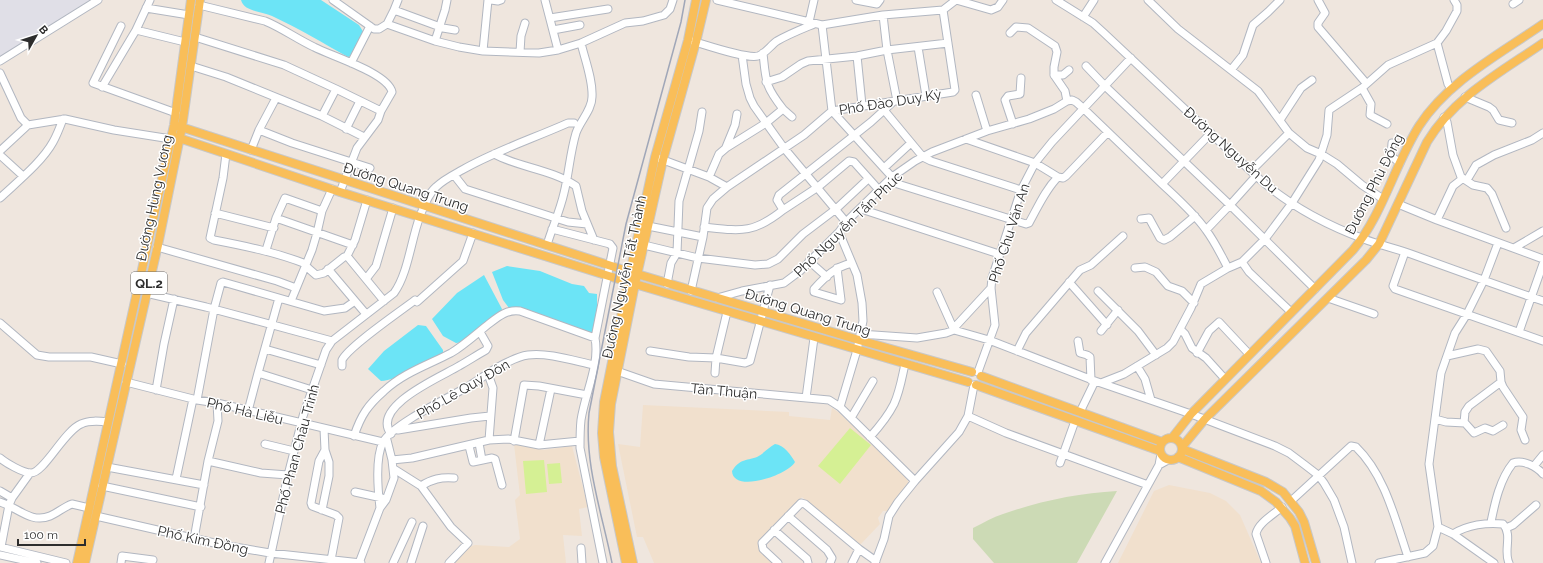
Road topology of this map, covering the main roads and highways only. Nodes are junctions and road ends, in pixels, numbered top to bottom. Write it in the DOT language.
graph roads {
  1 [pos="191,0"];
  2 [pos="696,0"];
  3 [pos="706,0"];
  4 [pos="200,2"];
  5 [pos="1543,24"];
  6 [pos="692,41"];
  7 [pos="1543,43"];
  8 [pos="184,116"];
  9 [pos="178,126"];
  10 [pos="194,131"];
  11 [pos="174,137"];
  12 [pos="652,189"];
  13 [pos="634,273"];
  14 [pos="631,283"];
  15 [pos="678,287"];
  16 [pos="676,297"];
  17 [pos="128,334"];
  18 [pos="137,337"];
  19 [pos="613,370"];
  20 [pos="977,373"];
  21 [pos="973,384"];
  22 [pos="1172,438"];
  23 [pos="1162,442"];
  24 [pos="1182,448"];
  25 [pos="1160,453"];
  26 [pos="1178,458"];
  27 [pos="77,563"];
  28 [pos="85,563"];
  29 [pos="626,563"];
  30 [pos="633,563"];
  31 [pos="1305,563"];
  32 [pos="1316,563"];
  1 -- 9 [label="main road, Đường Hùng Vương / QL.2"];
  2 -- 6 [label="main road, Đường Nguyễn Tất Thành"];
  3 -- 6 [label="main road, Đường Nguyễn Tất Thành"];
  4 -- 8 [label="main road, Đường Hùng Vương / QL.2"];
  5 -- 22 [label="main road, Đường Phù Đổng"];
  6 -- 12 [label="main road, Đường Nguyễn Tất Thành"];
  7 -- 24 [label="main road, Đường Phù Đổng"];
  8 -- 9 [label="main road, Đường Hùng Vương / QL.2"];
  8 -- 10 [label="main road"];
  9 -- 10 [label="main road, Đường Quang Trung"];
  9 -- 11 [label="main road, Đường Hùng Vương / QL.2"];
  10 -- 13 [label="main road, Đường Quang Trung"];
  11 -- 14 [label="main road, Đường Quang Trung"];
  11 -- 17 [label="main road, Đường Hùng Vương / QL.2"];
  11 -- 18 [label="main road, Đường Hùng Vương / QL.2"];
  12 -- 13 [label="main road, Đường Nguyễn Tất Thành"];
  12 -- 13 [label="main road, Đường Nguyễn Tất Thành"];
  13 -- 14 [label="main road, Đường Nguyễn Tất Thành"];
  13 -- 15 [label="main road, Đường Quang Trung"];
  14 -- 16 [label="main road, Đường Quang Trung"];
  14 -- 19 [label="main road, Đường Nguyễn Tất Thành"];
  15 -- 16 [label="main road"];
  15 -- 20 [label="main road, Đường Quang Trung"];
  16 -- 21 [label="main road, Đường Quang Trung"];
  17 -- 18 [label="main road"];
  17 -- 27 [label="main road, Đường Hùng Vương / QL.2"];
  18 -- 28 [label="main road, Đường Hùng Vương / QL.2"];
  19 -- 29 [label="main road, Đường Nguyễn Tất Thành"];
  19 -- 30 [label="main road, Đường Nguyễn Tất Thành"];
  20 -- 21 [label="main road"];
  20 -- 21 [label="main road"];
  20 -- 23 [label="main road, Đường Quang Trung"];
  21 -- 25 [label="main road, Đường Quang Trung"];
  22 -- 23 [label="main road"];
  22 -- 24 [label="main road"];
  23 -- 25 [label="main road"];
  24 -- 26 [label="main road"];
  24 -- 32 [label="main road"];
  25 -- 26 [label="main road"];
  26 -- 31 [label="main road"];
}
